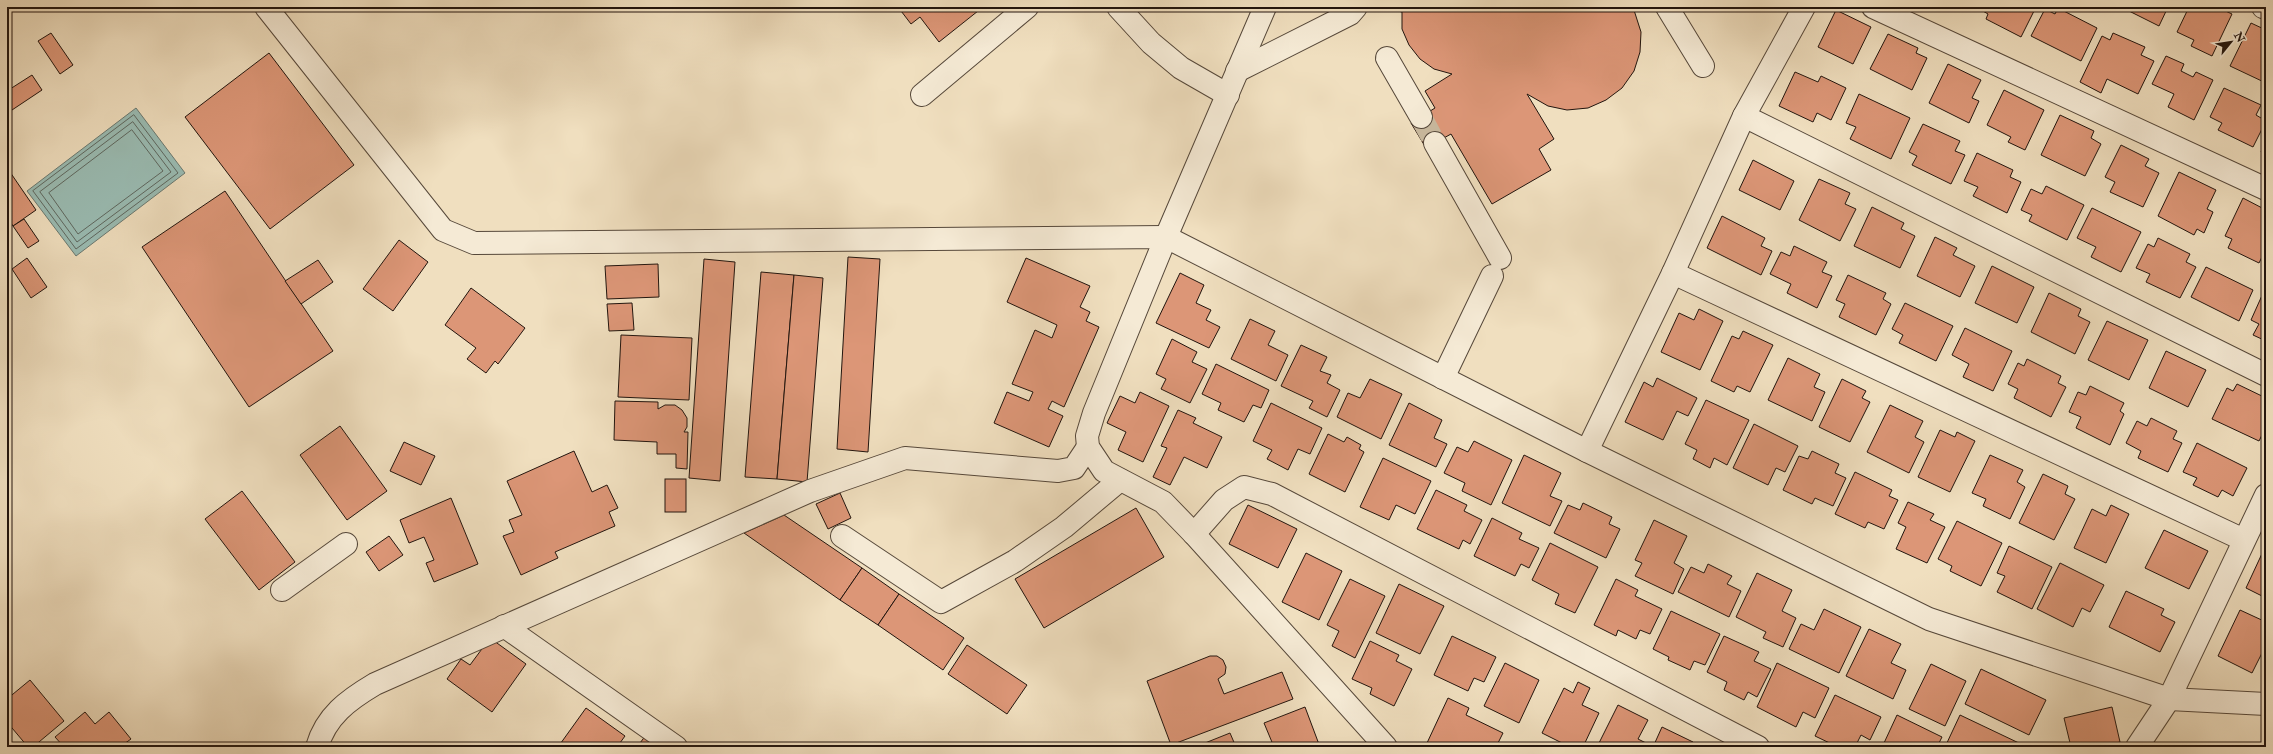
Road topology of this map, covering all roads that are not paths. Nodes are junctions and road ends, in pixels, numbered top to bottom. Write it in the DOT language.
graph roads {
  1 [pos="266,7"];
  2 [pos="273,7"];
  3 [pos="1027,7"];
  4 [pos="1118,7"];
  5 [pos="1265,7"];
  6 [pos="1356,7"];
  7 [pos="1667,7"];
  8 [pos="1804,7"];
  9 [pos="1873,7"];
  10 [pos="2263,7"];
  11 [pos="2266,8"];
  12 [pos="1387,58"];
  13 [pos="1703,66"];
  14 [pos="1237,71"];
  15 [pos="922,95"];
  16 [pos="1228,95"];
  17 [pos="1744,116"];
  18 [pos="1421,117"];
  19 [pos="1435,143"];
  20 [pos="2266,189"];
  21 [pos="443,230"];
  22 [pos="1166,236"];
  23 [pos="1673,273"];
  24 [pos="2266,375"];
  25 [pos="1443,378"];
  26 [pos="1088,447"];
  27 [pos="1587,451"];
  28 [pos="1120,480"];
  29 [pos="2266,495"];
  30 [pos="1194,534"];
  31 [pos="842,536"];
  32 [pos="2244,540"];
  33 [pos="346,544"];
  34 [pos="282,590"];
  35 [pos="504,626"];
  36 [pos="2169,699"];
  37 [pos="2266,704"];
  38 [pos="317,747"];
  39 [pos="676,747"];
  40 [pos="1386,747"];
  41 [pos="1758,747"];
  42 [pos="2137,747"];
  1 -- 21 [label="street"];
  2 -- 21 [label="street"];
  3 -- 15 [label="street"];
  4 -- 16 [label="street"];
  5 -- 14 [label="street"];
  6 -- 14 [label="street"];
  7 -- 13 [label="street"];
  8 -- 17 [label="street"];
  9 -- 20 [label="street"];
  10 -- 11 [label="street"];
  12 -- 18 [label="street"];
  14 -- 16 [label="street"];
  16 -- 22 [label="street"];
  17 -- 23 [label="street"];
  17 -- 24 [label="street"];
  19 -- 25 [label="street"];
  21 -- 22 [label="street"];
  22 -- 25 [label="street"];
  22 -- 26 [label="street"];
  23 -- 27 [label="street"];
  23 -- 32 [label="street"];
  25 -- 27 [label="street"];
  26 -- 28 [label="street"];
  26 -- 35 [label="street"];
  27 -- 36 [label="street"];
  28 -- 30 [label="street"];
  28 -- 31 [label="street"];
  29 -- 32 [label="street"];
  30 -- 40 [label="street"];
  30 -- 41 [label="street"];
  32 -- 36 [label="street"];
  33 -- 34 [label="street"];
  35 -- 38 [label="street"];
  35 -- 39 [label="street"];
  36 -- 37 [label="street"];
  36 -- 42 [label="street"];
}
